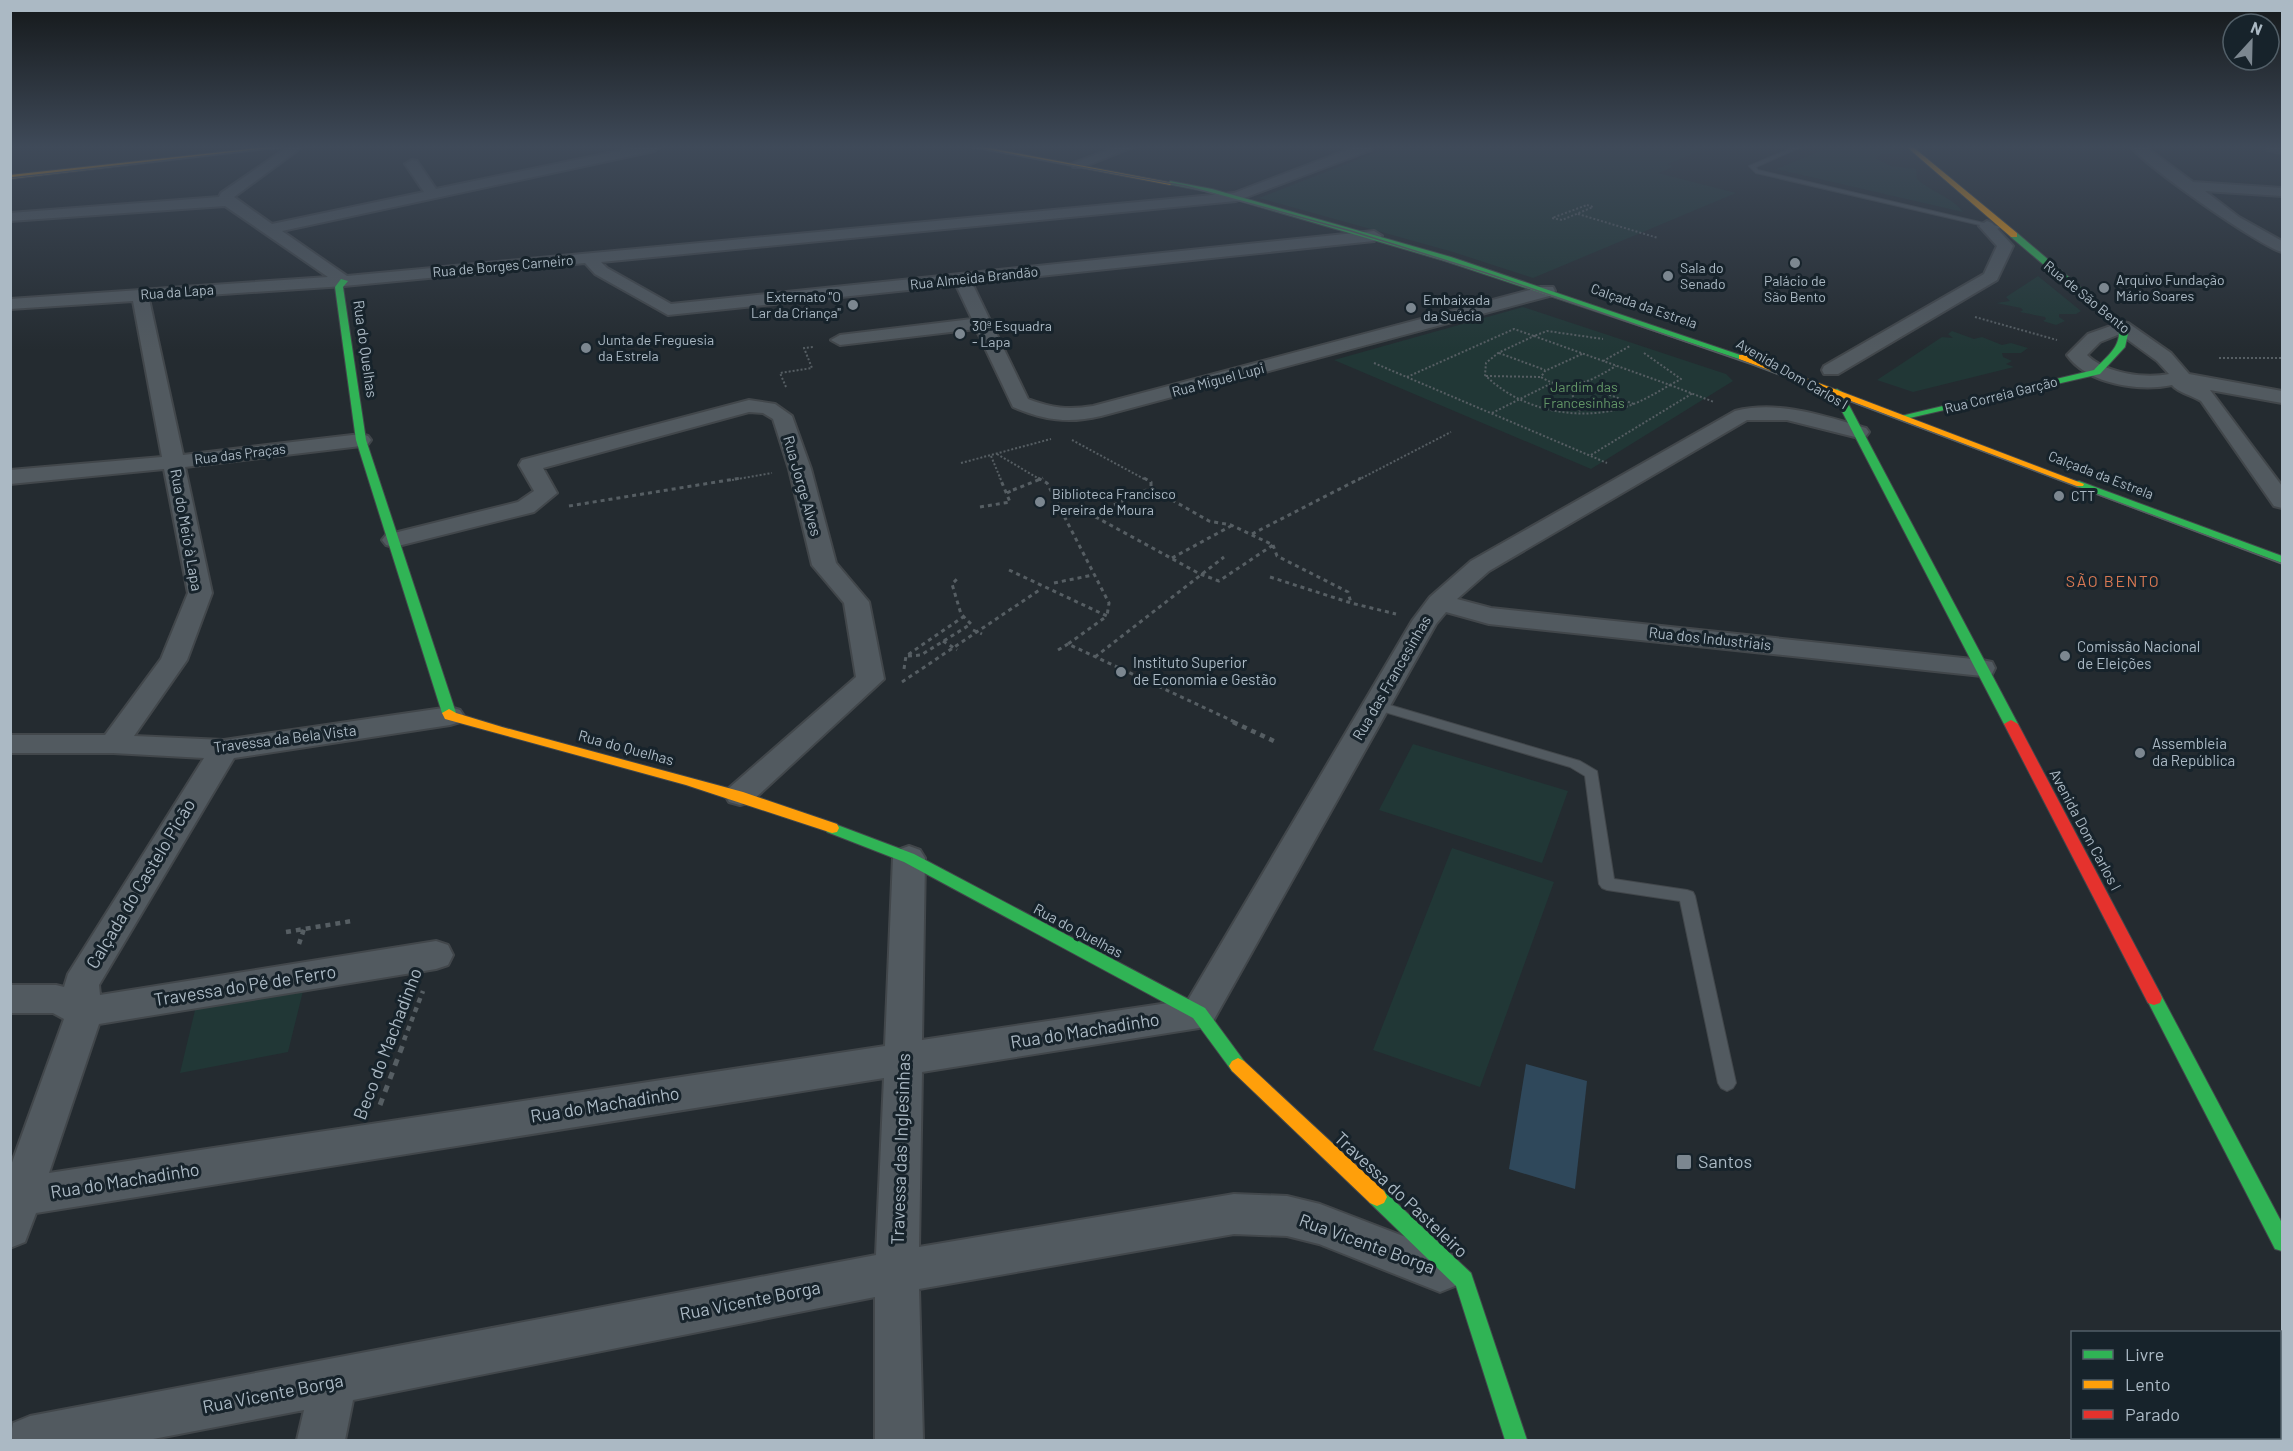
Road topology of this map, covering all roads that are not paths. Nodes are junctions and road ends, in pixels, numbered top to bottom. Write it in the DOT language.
graph roads {
  1 [pos="41,215"];
  2 [pos="249,215"];
  3 [pos="337,215"];
  4 [pos="1046,215"];
  5 [pos="1299,215"];
  6 [pos="1943,215"];
  7 [pos="1983,215"];
  8 [pos="2227,215"];
  9 [pos="10,217"];
  10 [pos="1996,227"];
  11 [pos="271,229"];
  12 [pos="1374,236"];
  13 [pos="2283,247"];
  14 [pos="594,257"];
  15 [pos="962,279"];
  16 [pos="344,280"];
  17 [pos="1547,291"];
  18 [pos="140,295"];
  19 [pos="10,304"];
  20 [pos="983,324"];
  21 [pos="2122,327"];
  22 [pos="840,340"];
  23 [pos="1709,345"];
  24 [pos="1831,370"];
  25 [pos="2097,372"];
  26 [pos="2169,380"];
  27 [pos="1792,391"];
  28 [pos="1837,392"];
  29 [pos="2283,397"];
  30 [pos="1818,406"];
  31 [pos="1906,418"];
  32 [pos="1871,429"];
  33 [pos="361,440"];
  34 [pos="174,462"];
  35 [pos="10,477"];
  36 [pos="2283,501"];
  37 [pos="394,540"];
  38 [pos="2283,560"];
  39 [pos="1432,612"];
  40 [pos="1982,668"];
  41 [pos="1376,705"];
  42 [pos="450,716"];
  43 [pos="10,744"];
  44 [pos="113,744"];
  45 [pos="224,750"];
  46 [pos="740,795"];
  47 [pos="909,858"];
  48 [pos="436,956"];
  49 [pos="10,999"];
  50 [pos="70,1005"];
  51 [pos="1199,1013"];
  52 [pos="904,1059"];
  53 [pos="1727,1083"];
  54 [pos="15,1208"];
  55 [pos="2283,1242"];
  56 [pos="897,1272"];
  57 [pos="1464,1280"];
  58 [pos="334,1382"];
  59 [pos="30,1440"];
  60 [pos="321,1440"];
  61 [pos="899,1440"];
  62 [pos="1516,1440"];
  1 -- 9 [label="street"];
  2 -- 11 [label="street"];
  3 -- 11 [label="street"];
  4 -- 14 [label="street, Rua de Borges Carneiro"];
  5 -- 12 [label="street, Calçada da Estrela"];
  6 -- 10 [label="lane"];
  7 -- 10 [label="street, Rua de São Bento"];
  8 -- 13 [label="street"];
  10 -- 21 [label="street, Rua de São Bento"];
  10 -- 24 [label="street"];
  11 -- 16 [label="street"];
  12 -- 15 [label="street, Rua Almeida Brandão"];
  12 -- 17 [label="street, Calçada da Estrela"];
  14 -- 15 [label="street, Rua Almeida Brandão"];
  14 -- 16 [label="street, Rua de Borges Carneiro"];
  15 -- 20 [label="street, Rua Miguel Lupi"];
  16 -- 18 [label="street, Rua da Lapa"];
  16 -- 33 [label="street, Rua do Quelhas"];
  17 -- 20 [label="street, Rua Miguel Lupi"];
  17 -- 23 [label="street, Calçada da Estrela"];
  18 -- 19 [label="street, Rua da Lapa"];
  18 -- 34 [label="street, Rua do Meio à Lapa"];
  20 -- 22 [label="street"];
  21 -- 25 [label="street"];
  21 -- 25 [label="street"];
  21 -- 26 [label="street, Rua de São Bento"];
  23 -- 27 [label="street, Avenida Dom Carlos I"];
  23 -- 28 [label="street, Calçada da Estrela"];
  25 -- 26 [label="street, Rua Correia Garção"];
  25 -- 31 [label="street, Rua Correia Garção"];
  26 -- 29 [label="street"];
  26 -- 36 [label="street"];
  28 -- 31 [label="street, Calçada da Estrela"];
  28 -- 32 [label="street, Avenida Dom Carlos I"];
  30 -- 32 [label="street, Avenida Dom Carlos I"];
  31 -- 32 [label="street"];
  31 -- 38 [label="street, Calçada da Estrela"];
  32 -- 39 [label="street, Rua das Francesinhas"];
  32 -- 40 [label="street, Avenida Dom Carlos I"];
  33 -- 34 [label="street, Rua das Praças"];
  33 -- 37 [label="street, Rua do Quelhas"];
  34 -- 35 [label="street, Rua das Praças"];
  34 -- 44 [label="street, Rua do Meio à Lapa"];
  37 -- 42 [label="street, Rua do Quelhas"];
  37 -- 46 [label="street, Rua Jorge Alves"];
  39 -- 40 [label="street, Rua dos Industriais"];
  39 -- 41 [label="street, Rua das Francesinhas"];
  40 -- 55 [label="street, Avenida Dom Carlos I"];
  41 -- 51 [label="street, Rua das Francesinhas"];
  41 -- 53 [label="lane"];
  42 -- 45 [label="street, Travessa da Bela Vista"];
  42 -- 46 [label="street, Rua do Quelhas"];
  43 -- 44 [label="street, Travessa da Bela Vista"];
  44 -- 45 [label="street, Travessa da Bela Vista"];
  45 -- 50 [label="street, Calçada do Castelo Picão"];
  46 -- 47 [label="street, Rua do Quelhas"];
  47 -- 51 [label="street, Rua do Quelhas"];
  47 -- 52 [label="street, Travessa das Inglesinhas"];
  48 -- 50 [label="street, Travessa do Pé de Ferro"];
  49 -- 50 [label="street, Travessa do Pé de Ferro"];
  50 -- 54 [label="street, Calçada do Castelo Picão"];
  51 -- 52 [label="street, Rua do Machadinho"];
  51 -- 57 [label="street, Travessa do Pasteleiro"];
  52 -- 54 [label="street, Rua do Machadinho"];
  52 -- 56 [label="street, Travessa das Inglesinhas"];
  56 -- 57 [label="street, Rua Vicente Borga"];
  56 -- 58 [label="street, Rua Vicente Borga"];
  56 -- 61 [label="street, Travessa das Inglesinhas"];
  57 -- 62 [label="street, Travessa do Pasteleiro"];
  58 -- 59 [label="street, Rua Vicente Borga"];
  58 -- 60 [label="street"];
}
